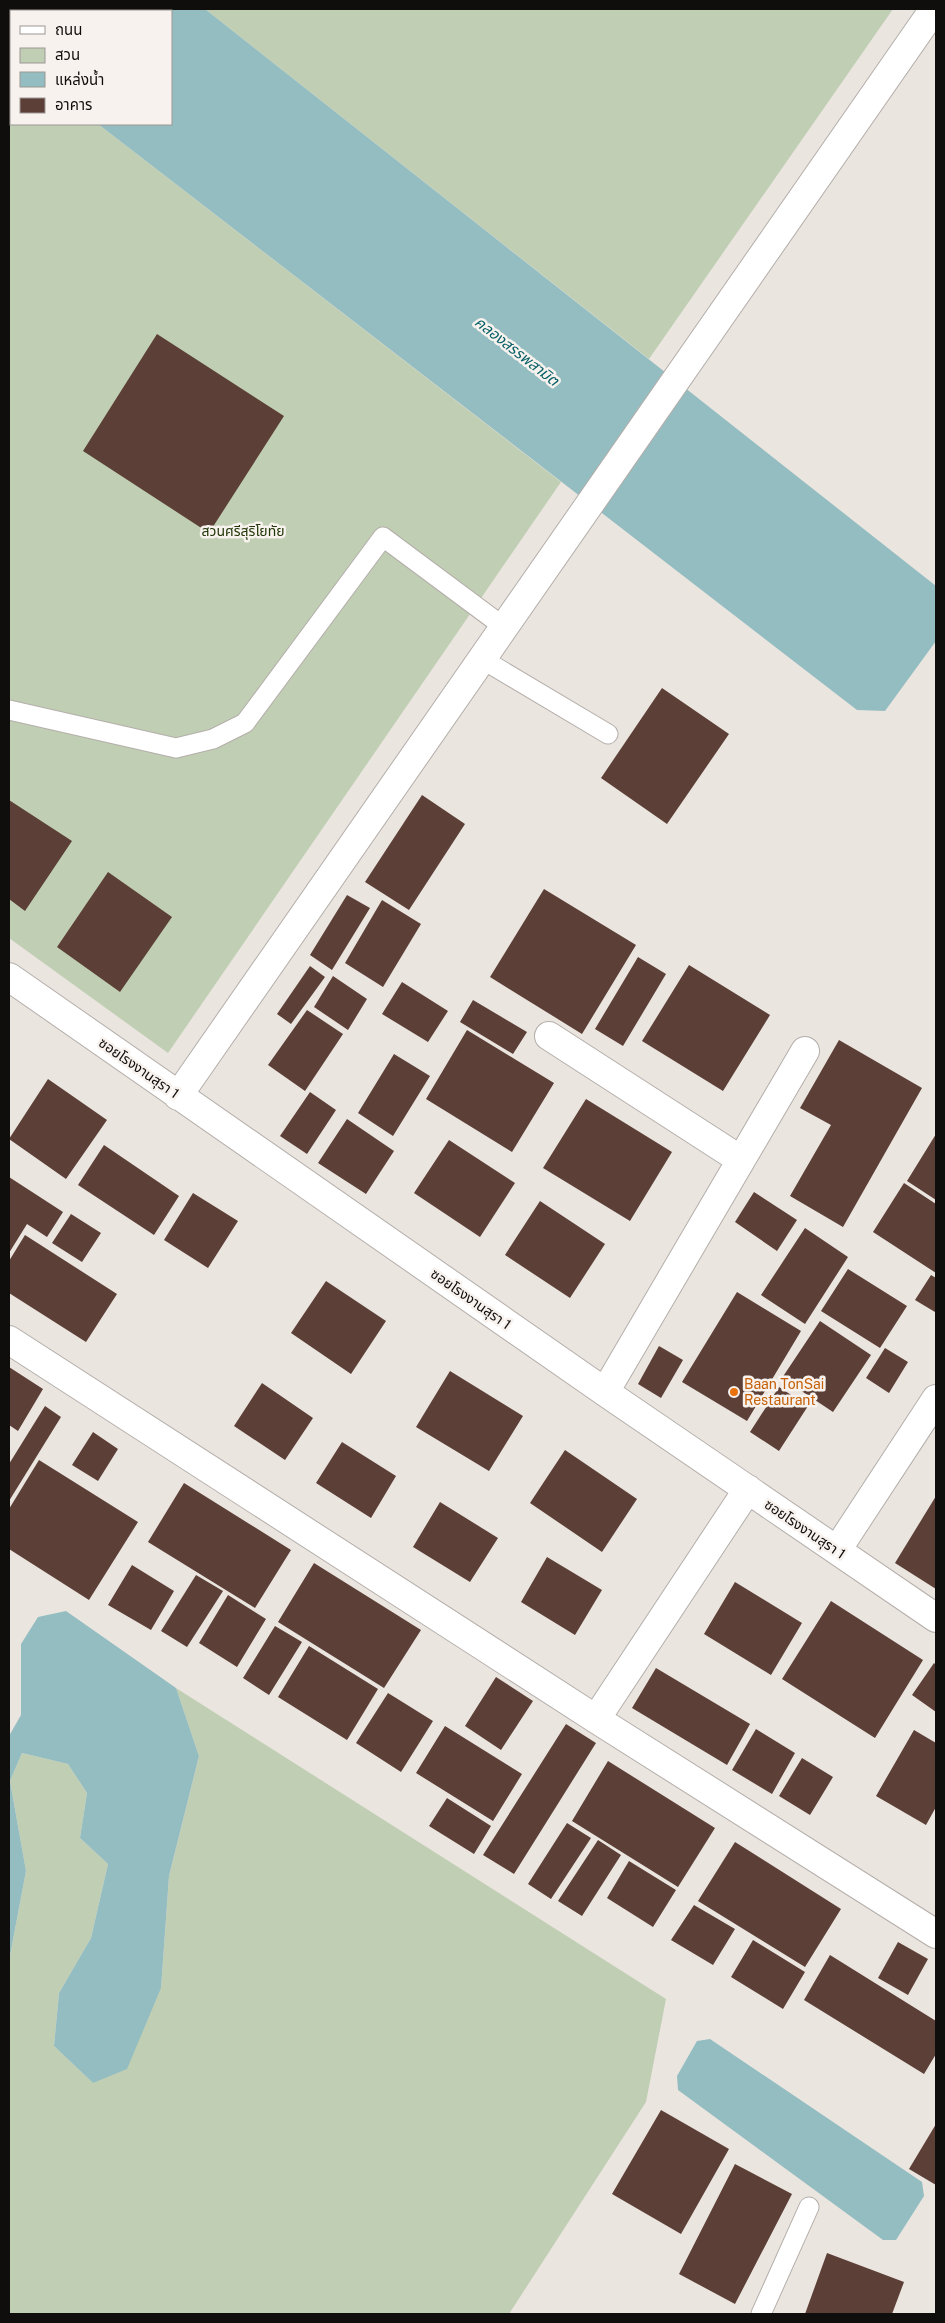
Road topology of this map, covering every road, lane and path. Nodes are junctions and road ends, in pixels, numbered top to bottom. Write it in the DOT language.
graph roads {
  1 [pos="934,9"];
  2 [pos="504,627"];
  3 [pos="482,659"];
  4 [pos="9,710"];
  5 [pos="608,734"];
  6 [pos="9,977"];
  7 [pos="549,1036"];
  8 [pos="805,1051"];
  9 [pos="178,1096"];
  10 [pos="740,1160"];
  11 [pos="9,1340"];
  12 [pos="605,1392"];
  13 [pos="936,1399"];
  14 [pos="748,1489"];
  15 [pos="837,1550"];
  16 [pos="936,1618"];
  17 [pos="596,1719"];
  18 [pos="936,1934"];
  19 [pos="809,2207"];
  20 [pos="761,2314"];
  1 -- 2 [label="street"];
  2 -- 3 [label="street"];
  2 -- 4 [label="lane"];
  3 -- 5 [label="lane"];
  3 -- 9 [label="street"];
  6 -- 9 [label="street, ซอยโรงงานสุรา 1"];
  7 -- 10 [label="street"];
  8 -- 10 [label="street"];
  9 -- 12 [label="street, ซอยโรงงานสุรา 1"];
  10 -- 12 [label="street"];
  11 -- 17 [label="street"];
  12 -- 14 [label="street, ซอยโรงงานสุรา 1"];
  13 -- 15 [label="street"];
  14 -- 15 [label="street, ซอยโรงงานสุรา 1"];
  14 -- 17 [label="street"];
  15 -- 16 [label="street, ซอยโรงงานสุรา 1"];
  17 -- 18 [label="street"];
  19 -- 20 [label="lane"];
}
